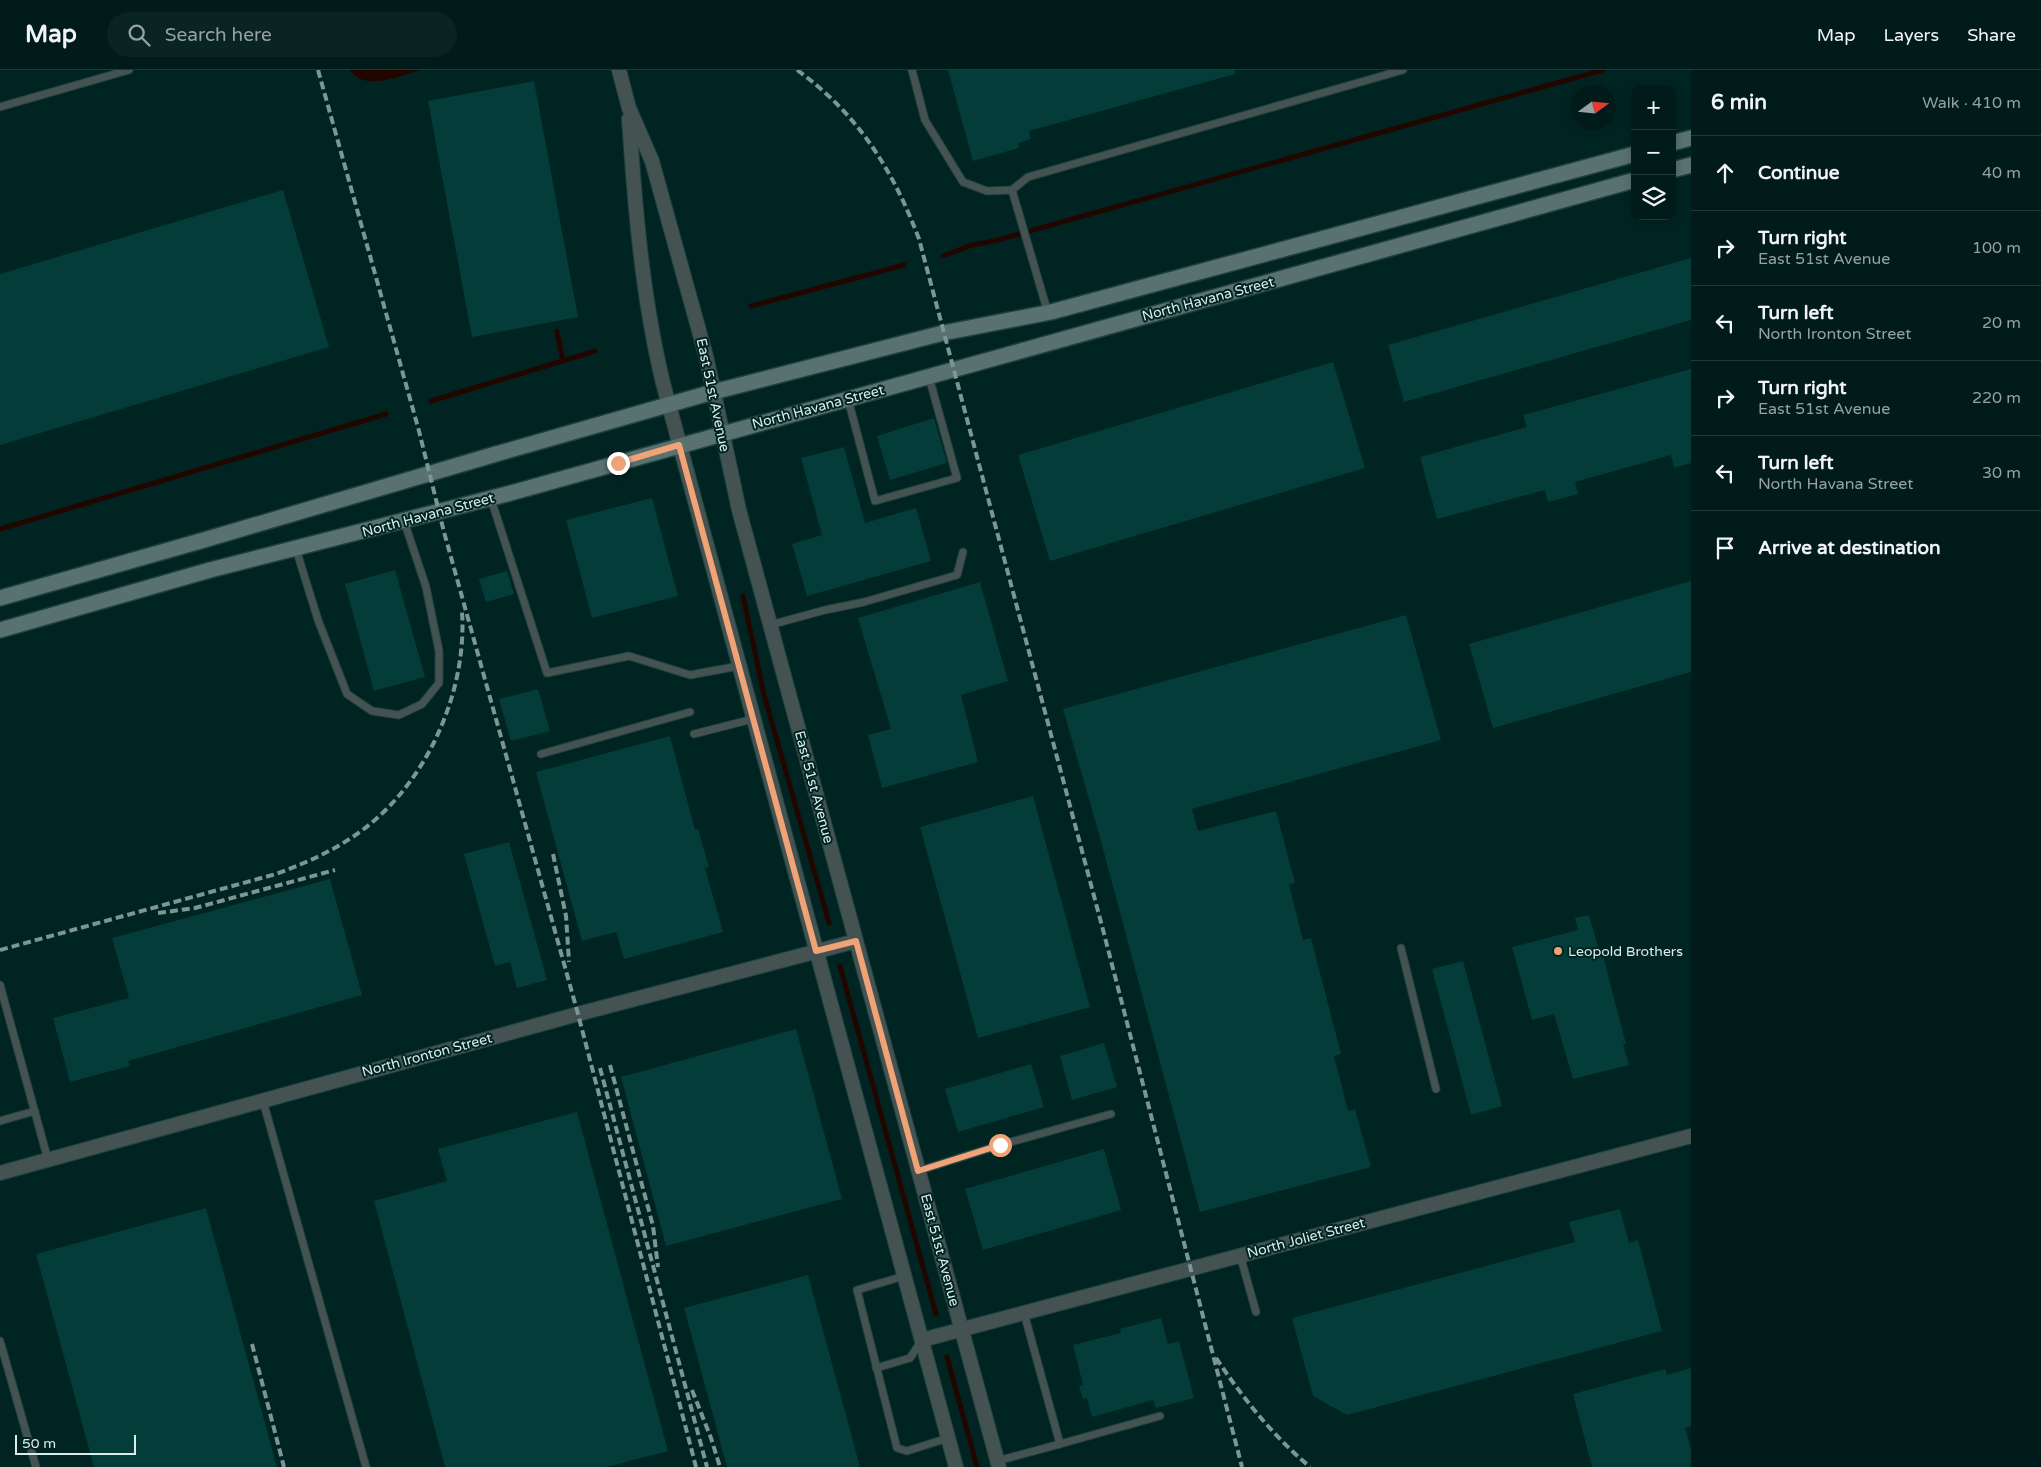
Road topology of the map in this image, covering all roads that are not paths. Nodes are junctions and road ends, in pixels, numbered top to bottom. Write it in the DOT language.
graph roads {
  1 [pos="129,70"];
  2 [pos="619,70"];
  3 [pos="912,70"];
  4 [pos="1403,70"];
  5 [pos="0,107"];
  6 [pos="629,108"];
  7 [pos="1691,138"];
  8 [pos="1676,142"];
  9 [pos="1631,155"];
  10 [pos="1691,164"];
  11 [pos="1676,169"];
  12 [pos="1631,181"];
  13 [pos="1012,190"];
  14 [pos="1048,313"];
  15 [pos="929,377"];
  16 [pos="713,392"];
  17 [pos="848,399"];
  18 [pos="669,405"];
  19 [pos="722,434"];
  20 [pos="679,445"];
  21 [pos="491,499"];
  22 [pos="404,522"];
  23 [pos="296,549"];
  24 [pos="964,552"];
  25 [pos="0,598"];
  26 [pos="770,625"];
  27 [pos="0,630"];
  28 [pos="739,666"];
  29 [pos="690,712"];
  30 [pos="753,719"];
  31 [pos="694,734"];
  32 [pos="541,754"];
  33 [pos="856,941"];
  34 [pos="1401,948"];
  35 [pos="816,951"];
  36 [pos="0,985"];
  37 [pos="1436,1089"];
  38 [pos="263,1100"];
  39 [pos="35,1111"];
  40 [pos="1111,1114"];
  41 [pos="0,1121"];
  42 [pos="1691,1136"];
  43 [pos="48,1160"];
  44 [pos="918,1171"];
  45 [pos="0,1173"];
  46 [pos="1240,1255"];
  47 [pos="904,1276"];
  48 [pos="1256,1312"];
  49 [pos="1024,1313"];
  50 [pos="961,1329"];
  51 [pos="0,1340"];
  52 [pos="922,1340"];
  53 [pos="876,1368"];
  54 [pos="1160,1416"];
  55 [pos="948,1438"];
  56 [pos="1060,1444"];
  57 [pos="998,1464"];
  58 [pos="36,1467"];
  59 [pos="366,1467"];
  60 [pos="956,1467"];
  1 -- 5 [label="lane"];
  2 -- 6 [label="street, East 51st Avenue"];
  3 -- 13 [label="lane"];
  4 -- 13 [label="lane"];
  6 -- 16 [label="street, East 51st Avenue"];
  6 -- 18 [label="street, East 51st Avenue"];
  7 -- 8 [label="main road"];
  9 -- 14 [label="main road, North Havana Street"];
  10 -- 11 [label="main road"];
  12 -- 15 [label="main road, North Havana Street"];
  13 -- 14 [label="lane"];
  14 -- 16 [label="main road, North Havana Street"];
  15 -- 17 [label="main road, North Havana Street"];
  15 -- 17 [label="lane"];
  16 -- 18 [label="main road, North Havana Street"];
  16 -- 19 [label="street, East 51st Avenue"];
  17 -- 19 [label="main road, North Havana Street"];
  18 -- 20 [label="street, East 51st Avenue"];
  18 -- 25 [label="main road, North Havana Street"];
  19 -- 20 [label="main road, North Havana Street"];
  19 -- 26 [label="street, East 51st Avenue"];
  20 -- 21 [label="main road, North Havana Street"];
  20 -- 28 [label="street, East 51st Avenue"];
  21 -- 22 [label="main road, North Havana Street"];
  21 -- 28 [label="lane"];
  22 -- 23 [label="main road, North Havana Street"];
  22 -- 23 [label="lane"];
  23 -- 27 [label="main road, North Havana Street"];
  24 -- 26 [label="lane"];
  26 -- 33 [label="street, East 51st Avenue"];
  28 -- 30 [label="street, East 51st Avenue"];
  29 -- 32 [label="lane"];
  30 -- 31 [label="lane"];
  30 -- 35 [label="street, East 51st Avenue"];
  33 -- 35 [label="street, North Ironton Street"];
  33 -- 44 [label="street, East 51st Avenue"];
  34 -- 37 [label="lane"];
  35 -- 38 [label="street, North Ironton Street"];
  35 -- 47 [label="street, East 51st Avenue"];
  36 -- 39 [label="lane"];
  38 -- 43 [label="street, North Ironton Street"];
  38 -- 59 [label="lane"];
  39 -- 41 [label="lane"];
  39 -- 43 [label="lane"];
  40 -- 44 [label="lane"];
  42 -- 46 [label="street, North Joliet Street"];
  43 -- 45 [label="street, North Ironton Street"];
  44 -- 50 [label="street, East 51st Avenue"];
  46 -- 48 [label="lane"];
  46 -- 49 [label="street, North Joliet Street"];
  47 -- 52 [label="street, East 51st Avenue"];
  47 -- 53 [label="lane"];
  49 -- 50 [label="street, North Joliet Street"];
  49 -- 56 [label="lane"];
  50 -- 52 [label="street, North Joliet Street"];
  50 -- 57 [label="street, East 51st Avenue"];
  51 -- 58 [label="lane"];
  52 -- 53 [label="lane"];
  52 -- 55 [label="street, East 51st Avenue"];
  53 -- 55 [label="lane"];
  54 -- 56 [label="lane"];
  55 -- 60 [label="street, East 51st Avenue"];
  56 -- 57 [label="lane"];
}
